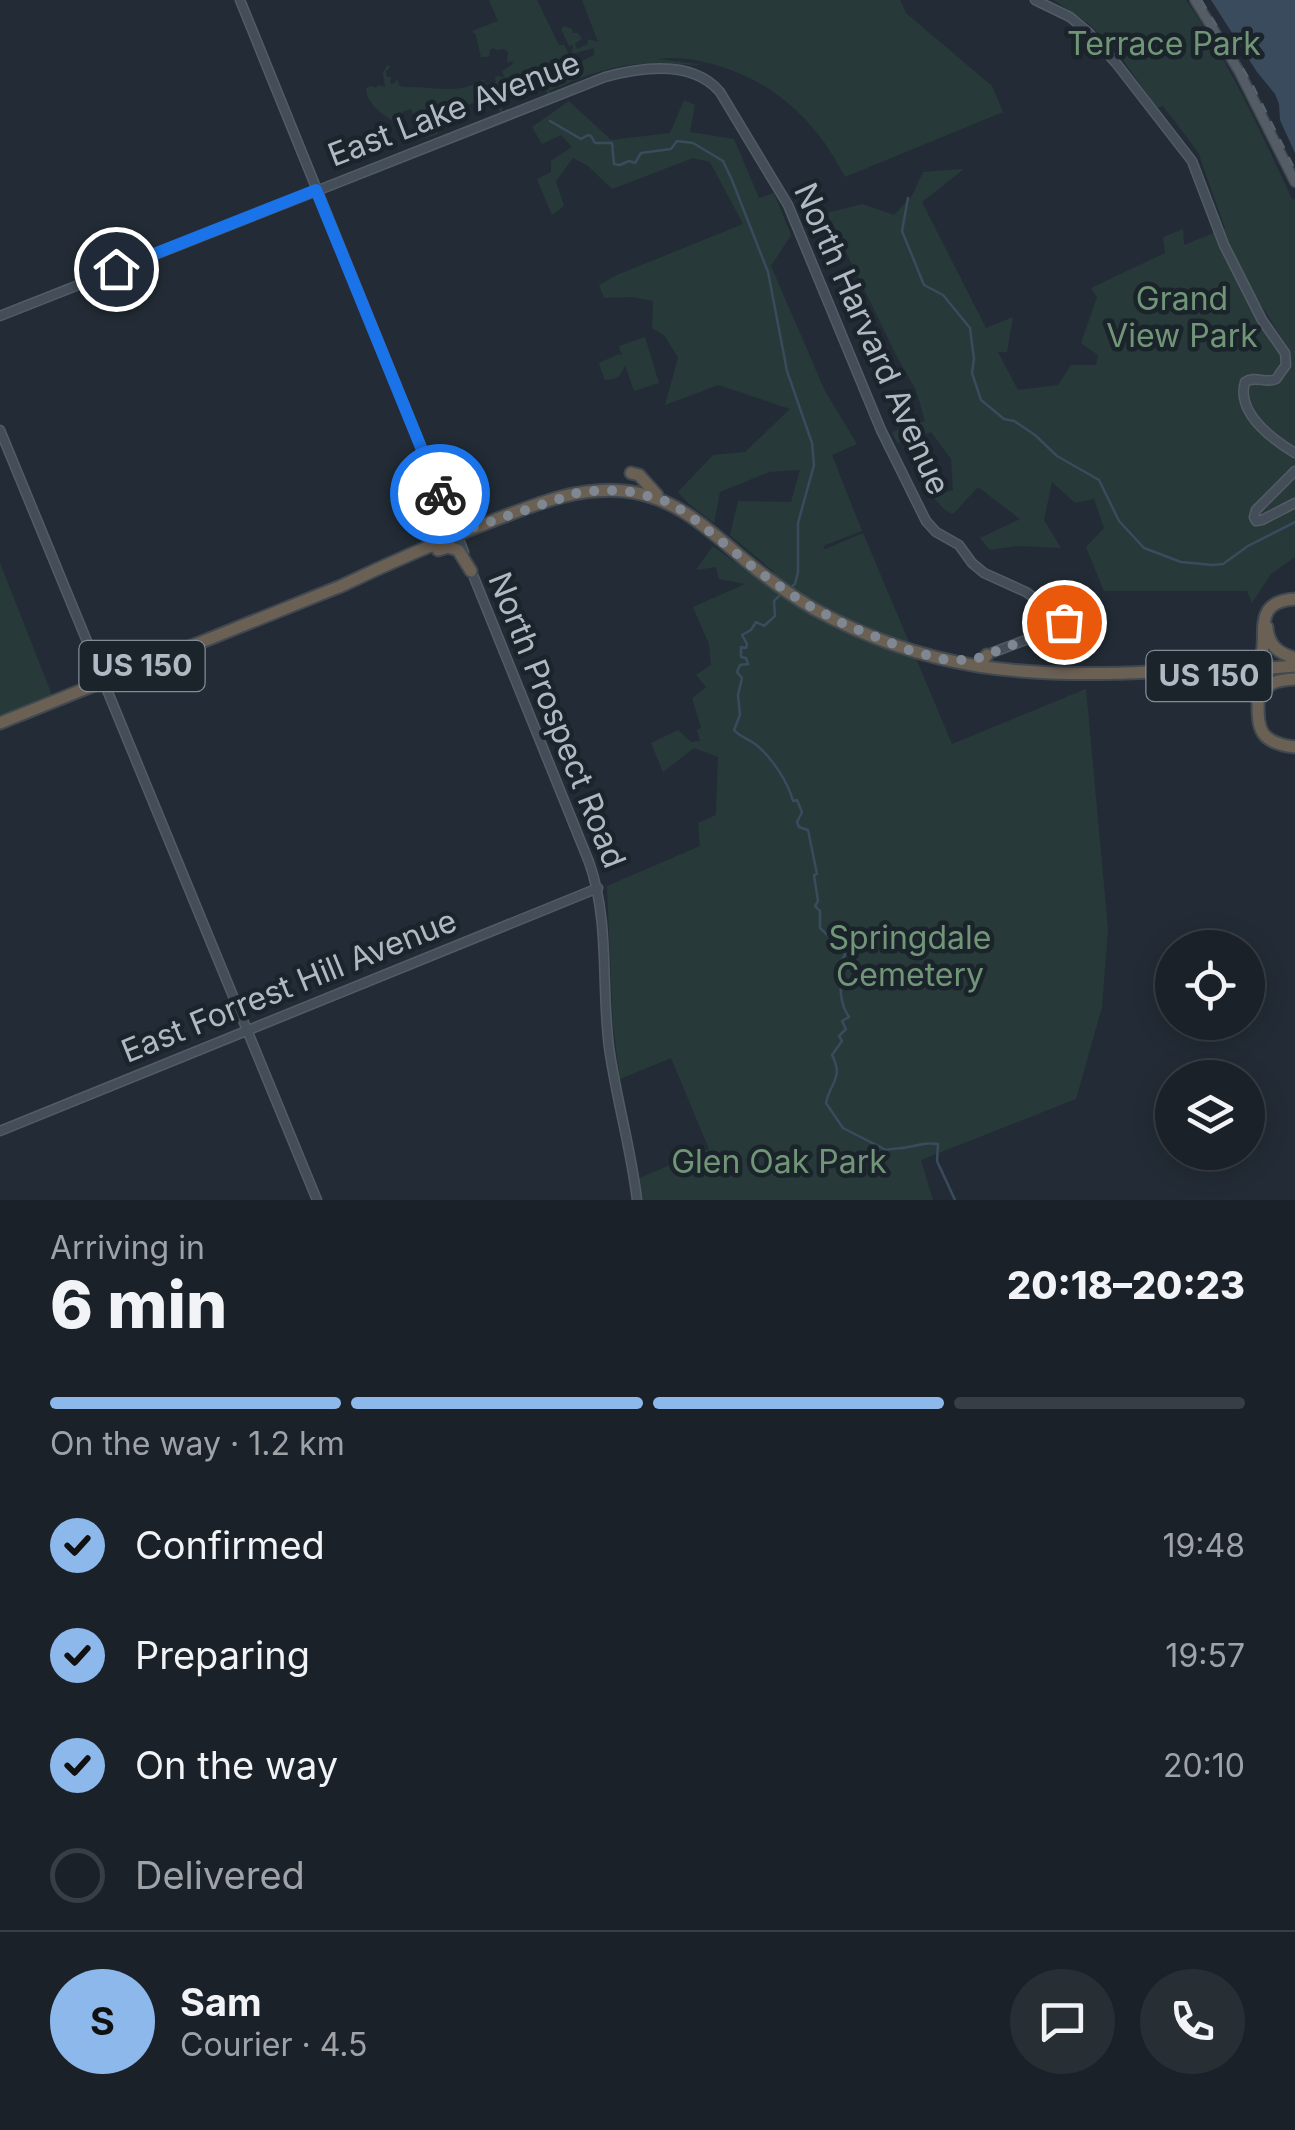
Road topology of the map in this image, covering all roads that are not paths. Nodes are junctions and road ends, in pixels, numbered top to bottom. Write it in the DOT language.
graph roads {
  1 [pos="240,0"];
  2 [pos="1035,0"];
  3 [pos="1194,0"];
  4 [pos="651,70"];
  5 [pos="1295,182"];
  6 [pos="316,190"];
  7 [pos="0,316"];
  8 [pos="0,430"];
  9 [pos="1295,453"];
  10 [pos="1295,471"];
  11 [pos="630,473"];
  12 [pos="669,503"];
  13 [pos="1295,504"];
  14 [pos="451,521"];
  15 [pos="477,530"];
  16 [pos="458,538"];
  17 [pos="420,556"];
  18 [pos="470,568"];
  19 [pos="339,586"];
  20 [pos="1295,601"];
  21 [pos="1295,658"];
  22 [pos="984,660"];
  23 [pos="1226,673"];
  24 [pos="1295,673"];
  25 [pos="103,682"];
  26 [pos="0,723"];
  27 [pos="1293,746"];
  28 [pos="598,888"];
  29 [pos="248,1030"];
  30 [pos="0,1131"];
  31 [pos="318,1200"];
  32 [pos="638,1200"];
  1 -- 6 [label="street, North Prospect Road"];
  2 -- 9 [label="street"];
  3 -- 5 [label="main road"];
  4 -- 6 [label="street, East Lake Avenue"];
  4 -- 22 [label="street, North Harvard Avenue"];
  6 -- 7 [label="street, East Lake Avenue"];
  6 -- 14 [label="street, North Prospect Road"];
  8 -- 25 [label="street"];
  10 -- 13 [label="street"];
  11 -- 12 [label="highway"];
  12 -- 15 [label="highway, US 150"];
  12 -- 22 [label="highway, US 150"];
  14 -- 15 [label="highway"];
  14 -- 16 [label="street, North Prospect Road"];
  15 -- 16 [label="highway, US 150"];
  15 -- 18 [label="highway"];
  16 -- 17 [label="highway, US 150"];
  16 -- 18 [label="street, North Prospect Road"];
  16 -- 19 [label="highway, US 150"];
  17 -- 18 [label="highway"];
  17 -- 19 [label="highway, US 150"];
  18 -- 28 [label="street, North Prospect Road"];
  19 -- 25 [label="highway, US 150"];
  20 -- 21 [label="highway"];
  20 -- 23 [label="highway"];
  22 -- 23 [label="highway, US 150"];
  23 -- 24 [label="highway, US 150"];
  23 -- 27 [label="highway"];
  24 -- 27 [label="highway"];
  25 -- 26 [label="highway, US 150"];
  25 -- 29 [label="street"];
  28 -- 29 [label="street, East Forrest Hill Avenue"];
  28 -- 32 [label="street, North Prospect Road"];
  29 -- 30 [label="street, East Forrest Hill Avenue"];
  29 -- 31 [label="street"];
}
